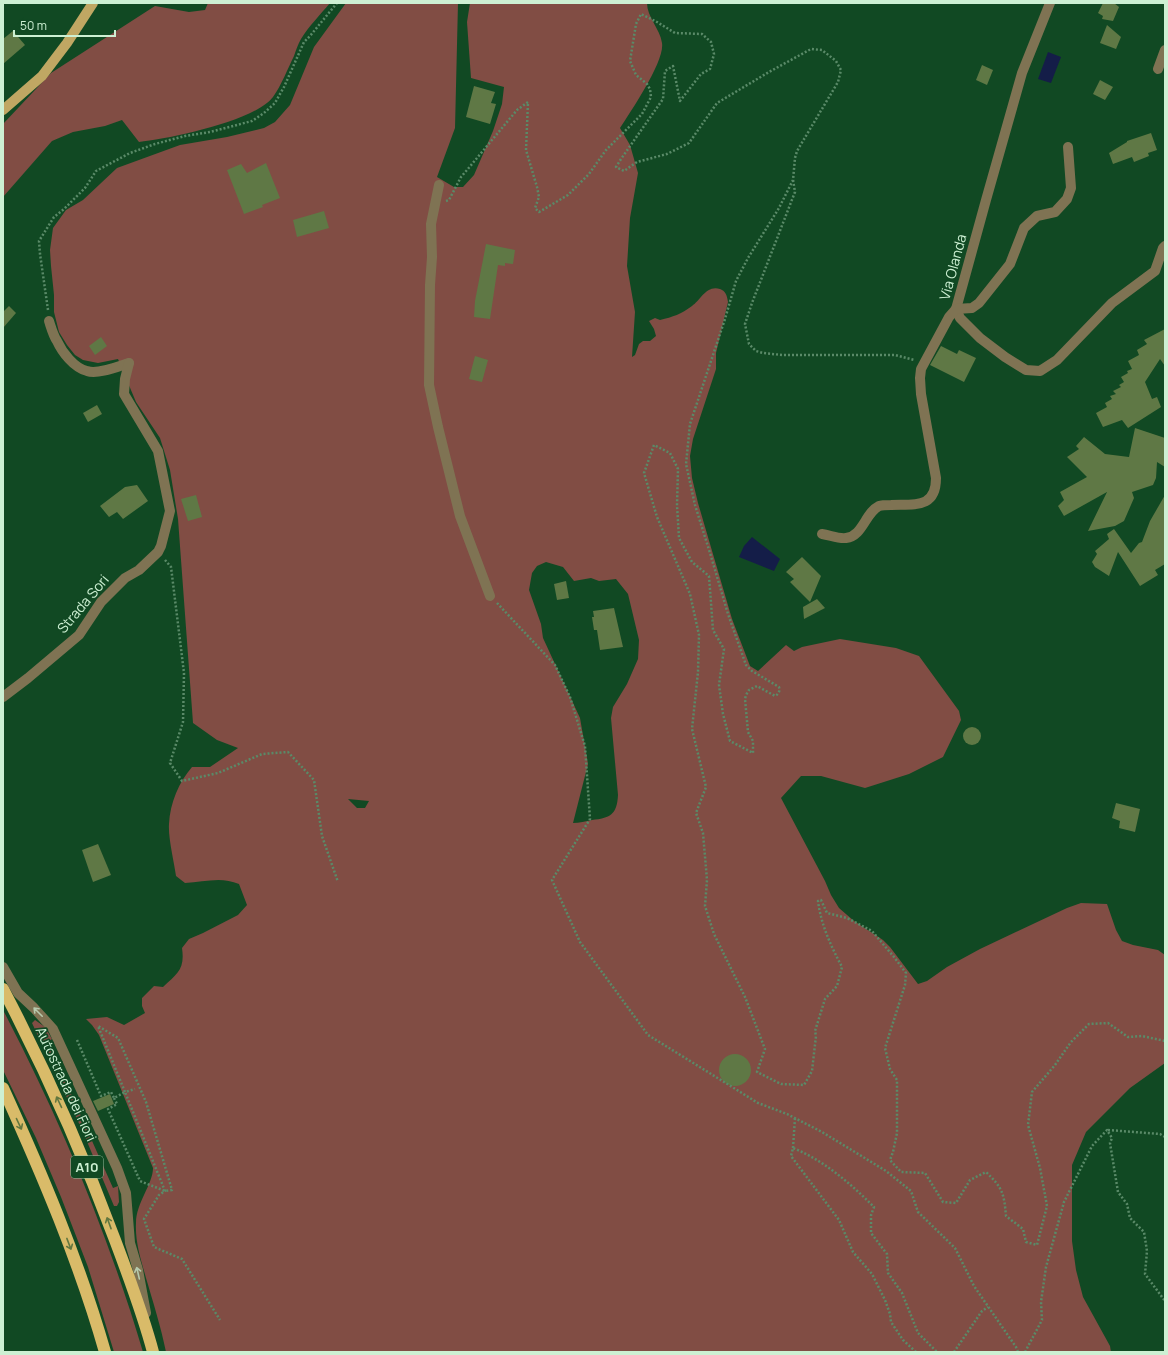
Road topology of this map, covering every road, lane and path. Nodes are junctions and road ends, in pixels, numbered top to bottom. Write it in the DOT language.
graph roads {
  1 [pos="93,3"];
  2 [pos="337,3"];
  3 [pos="1050,3"];
  4 [pos="1165,50"];
  5 [pos="1158,69"];
  6 [pos="3,110"];
  7 [pos="1068,147"];
  8 [pos="793,180"];
  9 [pos="439,185"];
  10 [pos="435,206"];
  11 [pos="1165,246"];
  12 [pos="956,309"];
  13 [pos="49,321"];
  14 [pos="925,362"];
  15 [pos="822,534"];
  16 [pos="158,552"];
  17 [pos="490,596"];
  18 [pos="3,697"];
  19 [pos="338,882"];
  20 [pos="3,967"];
  21 [pos="3,990"];
  22 [pos="77,1040"];
  23 [pos="1165,1041"];
  24 [pos="3,1088"];
  25 [pos="135,1089"];
  26 [pos="125,1092"];
  27 [pos="114,1098"];
  28 [pos="795,1118"];
  29 [pos="1107,1130"];
  30 [pos="1165,1137"];
  31 [pos="793,1148"];
  32 [pos="165,1192"];
  33 [pos="1165,1301"];
  34 [pos="988,1307"];
  35 [pos="220,1320"];
  36 [pos="150,1339"];
  37 [pos="106,1352"];
  38 [pos="153,1352"];
  39 [pos="916,1352"];
  40 [pos="937,1352"];
  41 [pos="954,1352"];
  42 [pos="1018,1352"];
  43 [pos="1025,1352"];
  1 -- 6 [label="main road"];
  2 -- 13 [label="path"];
  3 -- 12 [label="street, Via Olanda"];
  4 -- 5 [label="street"];
  7 -- 12 [label="street"];
  8 -- 10 [label="path"];
  8 -- 14 [label="path"];
  8 -- 23 [label="path"];
  9 -- 10 [label="street"];
  10 -- 17 [label="street"];
  11 -- 12 [label="street, Via Olanda"];
  12 -- 14 [label="street"];
  13 -- 16 [label="street, Strada Sori"];
  14 -- 15 [label="street"];
  16 -- 18 [label="street, Strada Sori"];
  16 -- 19 [label="path"];
  17 -- 28 [label="path"];
  36 -- 20 [label="street, one-way"];
  36 -- 21 [label="highway, Autostrada dei Fiori / A10, one-way"];
  22 -- 27 [label="path"];
  24 -- 37 [label="highway, one-way"];
  25 -- 26 [label="path"];
  26 -- 27 [label="path"];
  26 -- 32 [label="path"];
  26 -- 32 [label="path"];
  27 -- 32 [label="path"];
  28 -- 31 [label="path"];
  28 -- 34 [label="path"];
  29 -- 30 [label="path"];
  29 -- 33 [label="path"];
  29 -- 43 [label="path"];
  31 -- 39 [label="path"];
  31 -- 40 [label="path"];
  32 -- 35 [label="path"];
  34 -- 41 [label="path"];
  34 -- 42 [label="path"];
  36 -- 38 [label="highway, Autostrada dei Fiori / A10"];
}
